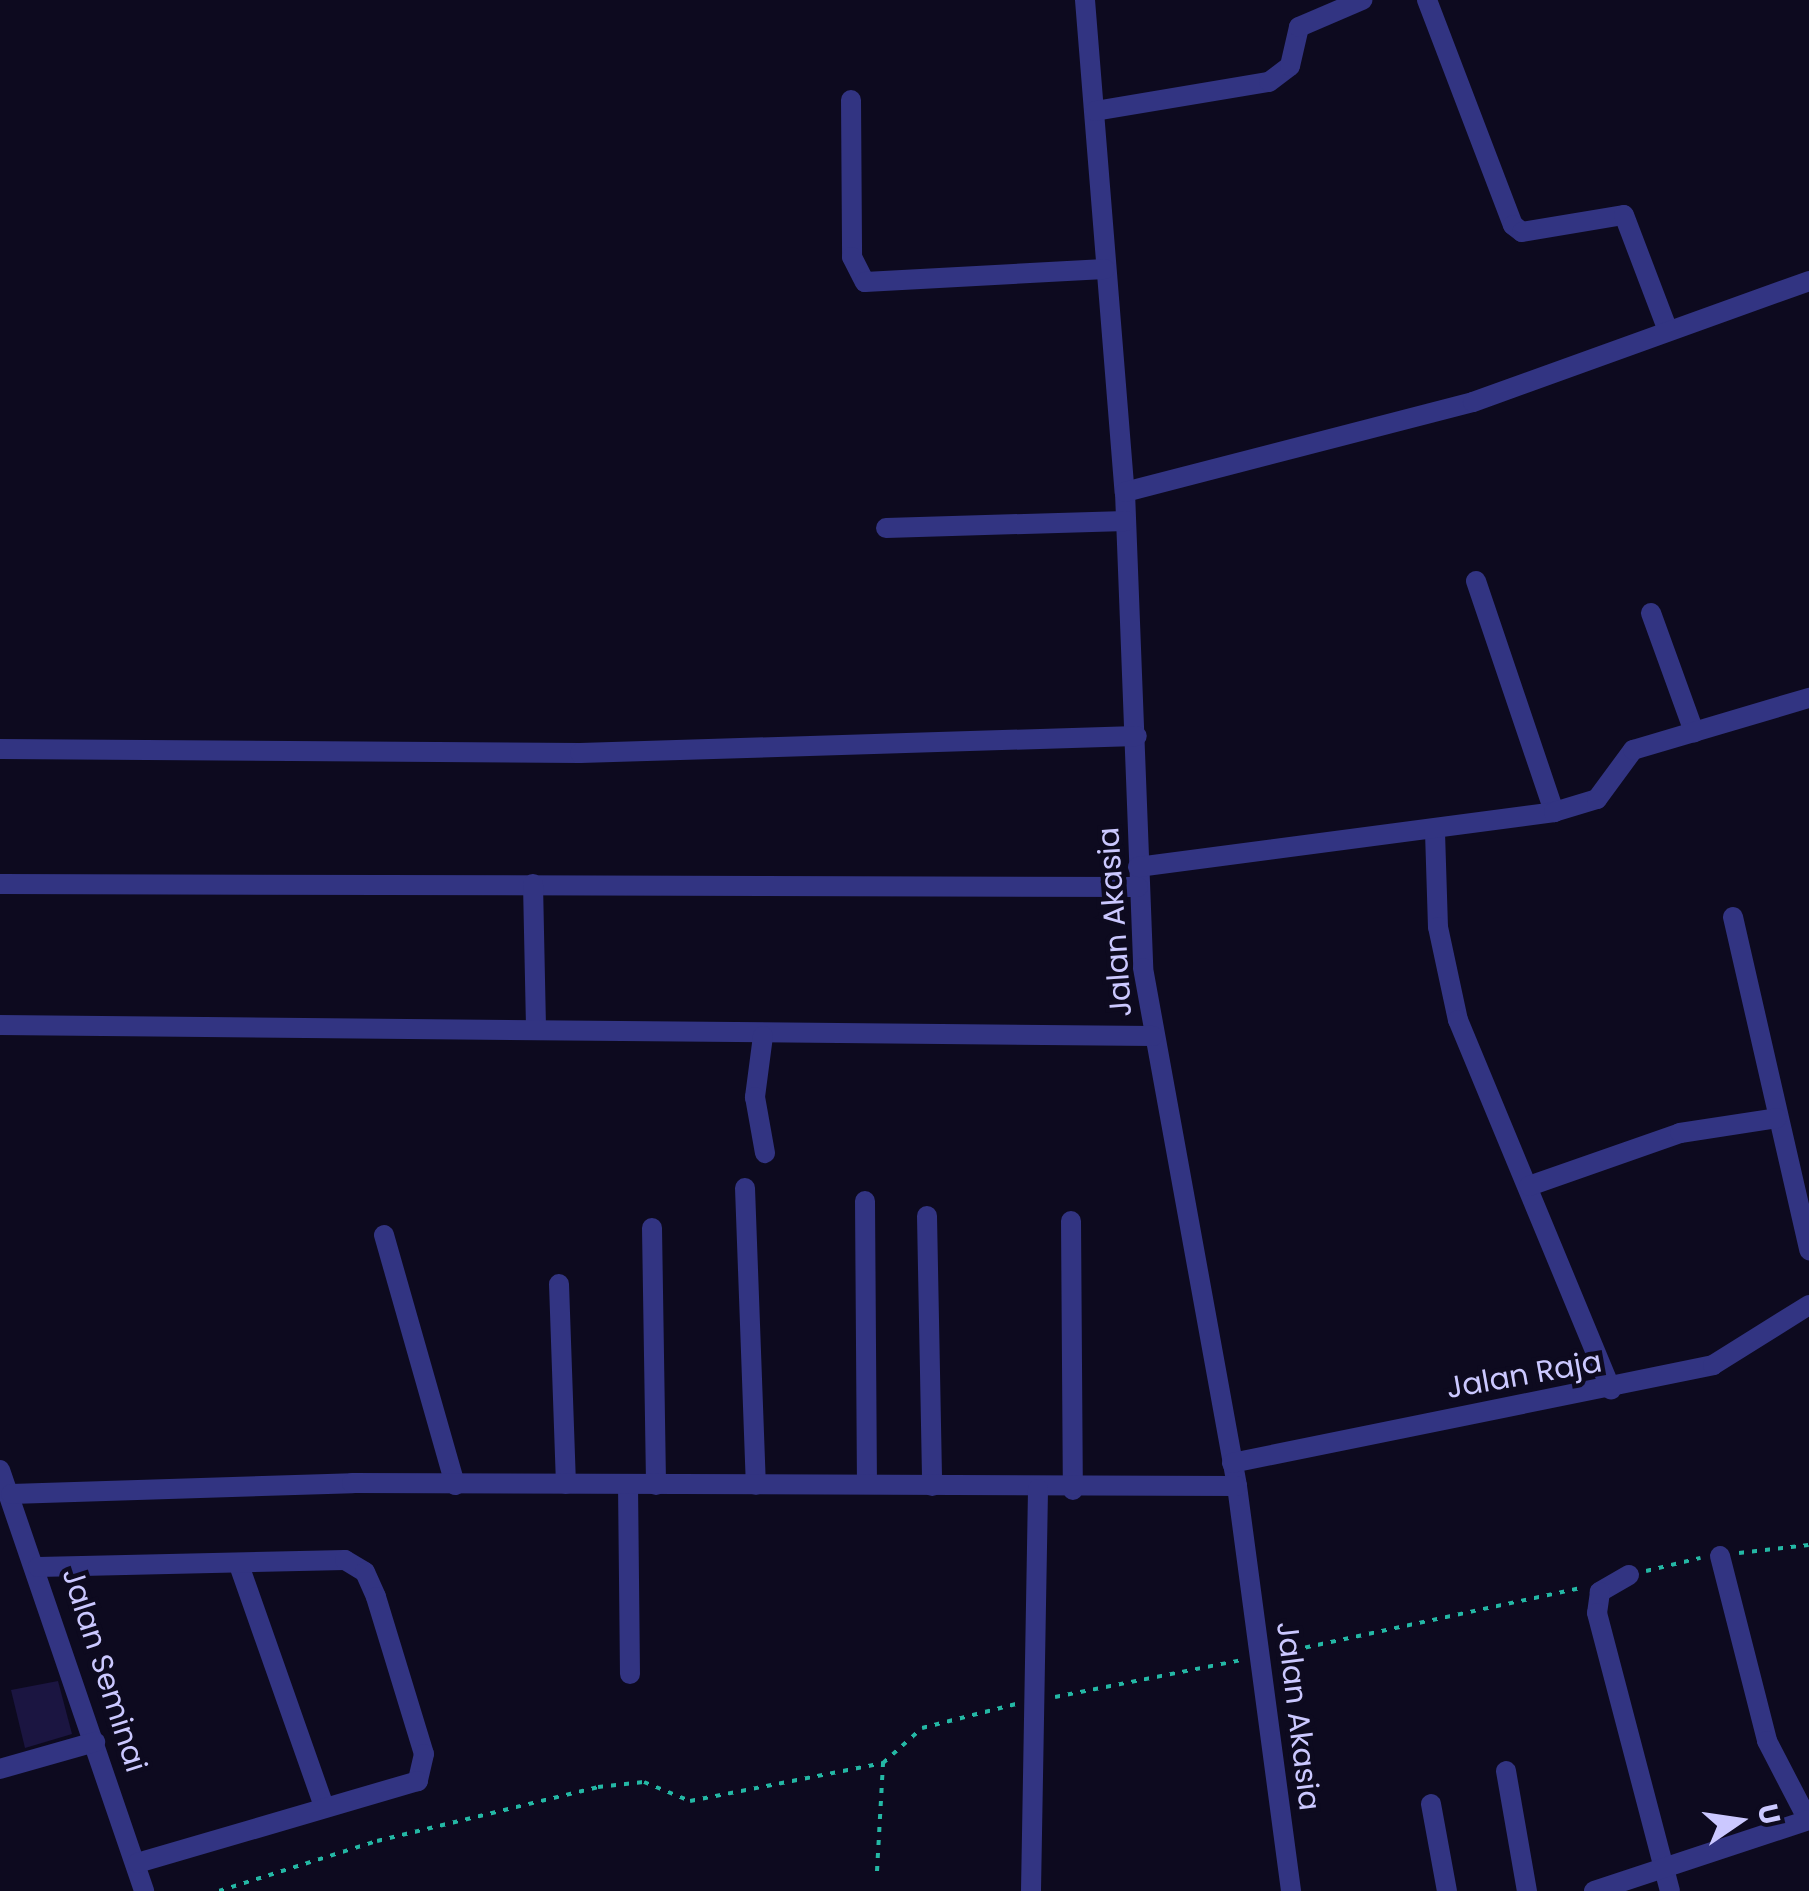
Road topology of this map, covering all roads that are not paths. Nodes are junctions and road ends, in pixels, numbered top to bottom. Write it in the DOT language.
graph roads {
  1 [pos="1085,0"];
  2 [pos="1362,0"];
  3 [pos="1428,0"];
  4 [pos="851,100"];
  5 [pos="1094,111"];
  6 [pos="1105,269"];
  7 [pos="1809,281"];
  8 [pos="1668,330"];
  9 [pos="1125,492"];
  10 [pos="1126,521"];
  11 [pos="886,528"];
  12 [pos="1476,581"];
  13 [pos="1651,613"];
  14 [pos="1809,698"];
  15 [pos="1694,732"];
  16 [pos="1137,736"];
  17 [pos="0,749"];
  18 [pos="1554,812"];
  19 [pos="1435,832"];
  20 [pos="1138,877"];
  21 [pos="0,884"];
  22 [pos="533,884"];
  23 [pos="1733,917"];
  24 [pos="0,1025"];
  25 [pos="536,1029"];
  26 [pos="763,1036"];
  27 [pos="1153,1036"];
  28 [pos="1777,1118"];
  29 [pos="765,1153"];
  30 [pos="1529,1186"];
  31 [pos="745,1188"];
  32 [pos="866,1201"];
  33 [pos="927,1216"];
  34 [pos="1072,1221"];
  35 [pos="652,1228"];
  36 [pos="384,1235"];
  37 [pos="1809,1250"];
  38 [pos="559,1284"];
  39 [pos="1809,1305"];
  40 [pos="1611,1390"];
  41 [pos="1232,1463"];
  42 [pos="4,1479"];
  43 [pos="455,1484"];
  44 [pos="566,1484"];
  45 [pos="628,1484"];
  46 [pos="867,1484"];
  47 [pos="656,1485"];
  48 [pos="756,1486"];
  49 [pos="932,1486"];
  50 [pos="1237,1486"];
  51 [pos="1038,1488"];
  52 [pos="1073,1490"];
  53 [pos="1720,1556"];
  54 [pos="239,1565"];
  55 [pos="38,1567"];
  56 [pos="1629,1575"];
  57 [pos="630,1674"];
  58 [pos="95,1742"];
  59 [pos="0,1770"];
  60 [pos="1506,1771"];
  61 [pos="1432,1804"];
  62 [pos="324,1806"];
  63 [pos="1809,1820"];
  64 [pos="138,1862"];
  65 [pos="1667,1881"];
  66 [pos="144,1891"];
  67 [pos="1031,1891"];
  68 [pos="1290,1891"];
  69 [pos="1447,1891"];
  70 [pos="1527,1891"];
  71 [pos="1594,1891"];
  1 -- 5 [label="street, Jalan Akasia"];
  2 -- 5 [label="street"];
  3 -- 8 [label="street"];
  4 -- 6 [label="street"];
  5 -- 6 [label="street, Jalan Akasia"];
  6 -- 9 [label="street, Jalan Akasia"];
  7 -- 8 [label="street"];
  8 -- 9 [label="street"];
  9 -- 10 [label="street, Jalan Akasia"];
  10 -- 11 [label="street"];
  10 -- 16 [label="street, Jalan Akasia"];
  12 -- 18 [label="street"];
  13 -- 15 [label="street"];
  14 -- 15 [label="street"];
  15 -- 18 [label="street"];
  16 -- 17 [label="street"];
  16 -- 20 [label="street, Jalan Akasia"];
  18 -- 19 [label="street"];
  19 -- 20 [label="street"];
  19 -- 30 [label="street"];
  20 -- 22 [label="street"];
  20 -- 27 [label="street, Jalan Akasia"];
  21 -- 22 [label="street"];
  22 -- 25 [label="street"];
  23 -- 28 [label="street"];
  24 -- 25 [label="street"];
  25 -- 26 [label="street"];
  26 -- 27 [label="street"];
  26 -- 29 [label="street"];
  27 -- 41 [label="street, Jalan Akasia"];
  28 -- 30 [label="street"];
  28 -- 37 [label="street"];
  30 -- 40 [label="street"];
  31 -- 48 [label="street"];
  32 -- 46 [label="street"];
  33 -- 49 [label="street"];
  34 -- 52 [label="street"];
  35 -- 47 [label="street"];
  36 -- 43 [label="street"];
  38 -- 44 [label="street"];
  39 -- 40 [label="street, Jalan Raja"];
  40 -- 41 [label="street, Jalan Raja"];
  41 -- 50 [label="street, Jalan Akasia"];
  42 -- 43 [label="street"];
  42 -- 55 [label="street, Jalan Seminai"];
  43 -- 44 [label="street"];
  44 -- 45 [label="street"];
  45 -- 47 [label="street"];
  45 -- 57 [label="street"];
  46 -- 48 [label="street"];
  46 -- 49 [label="street"];
  47 -- 48 [label="street"];
  49 -- 51 [label="street"];
  50 -- 52 [label="street"];
  50 -- 68 [label="street, Jalan Akasia"];
  51 -- 52 [label="street"];
  51 -- 67 [label="street"];
  53 -- 63 [label="street"];
  54 -- 55 [label="street"];
  54 -- 62 [label="street"];
  54 -- 62 [label="street"];
  55 -- 58 [label="street, Jalan Seminai"];
  56 -- 65 [label="street"];
  58 -- 59 [label="street"];
  58 -- 64 [label="street, Jalan Seminai"];
  60 -- 70 [label="street"];
  61 -- 69 [label="street"];
  62 -- 64 [label="street"];
  63 -- 65 [label="street"];
  64 -- 66 [label="street, Jalan Seminai"];
  65 -- 71 [label="street"];
}
